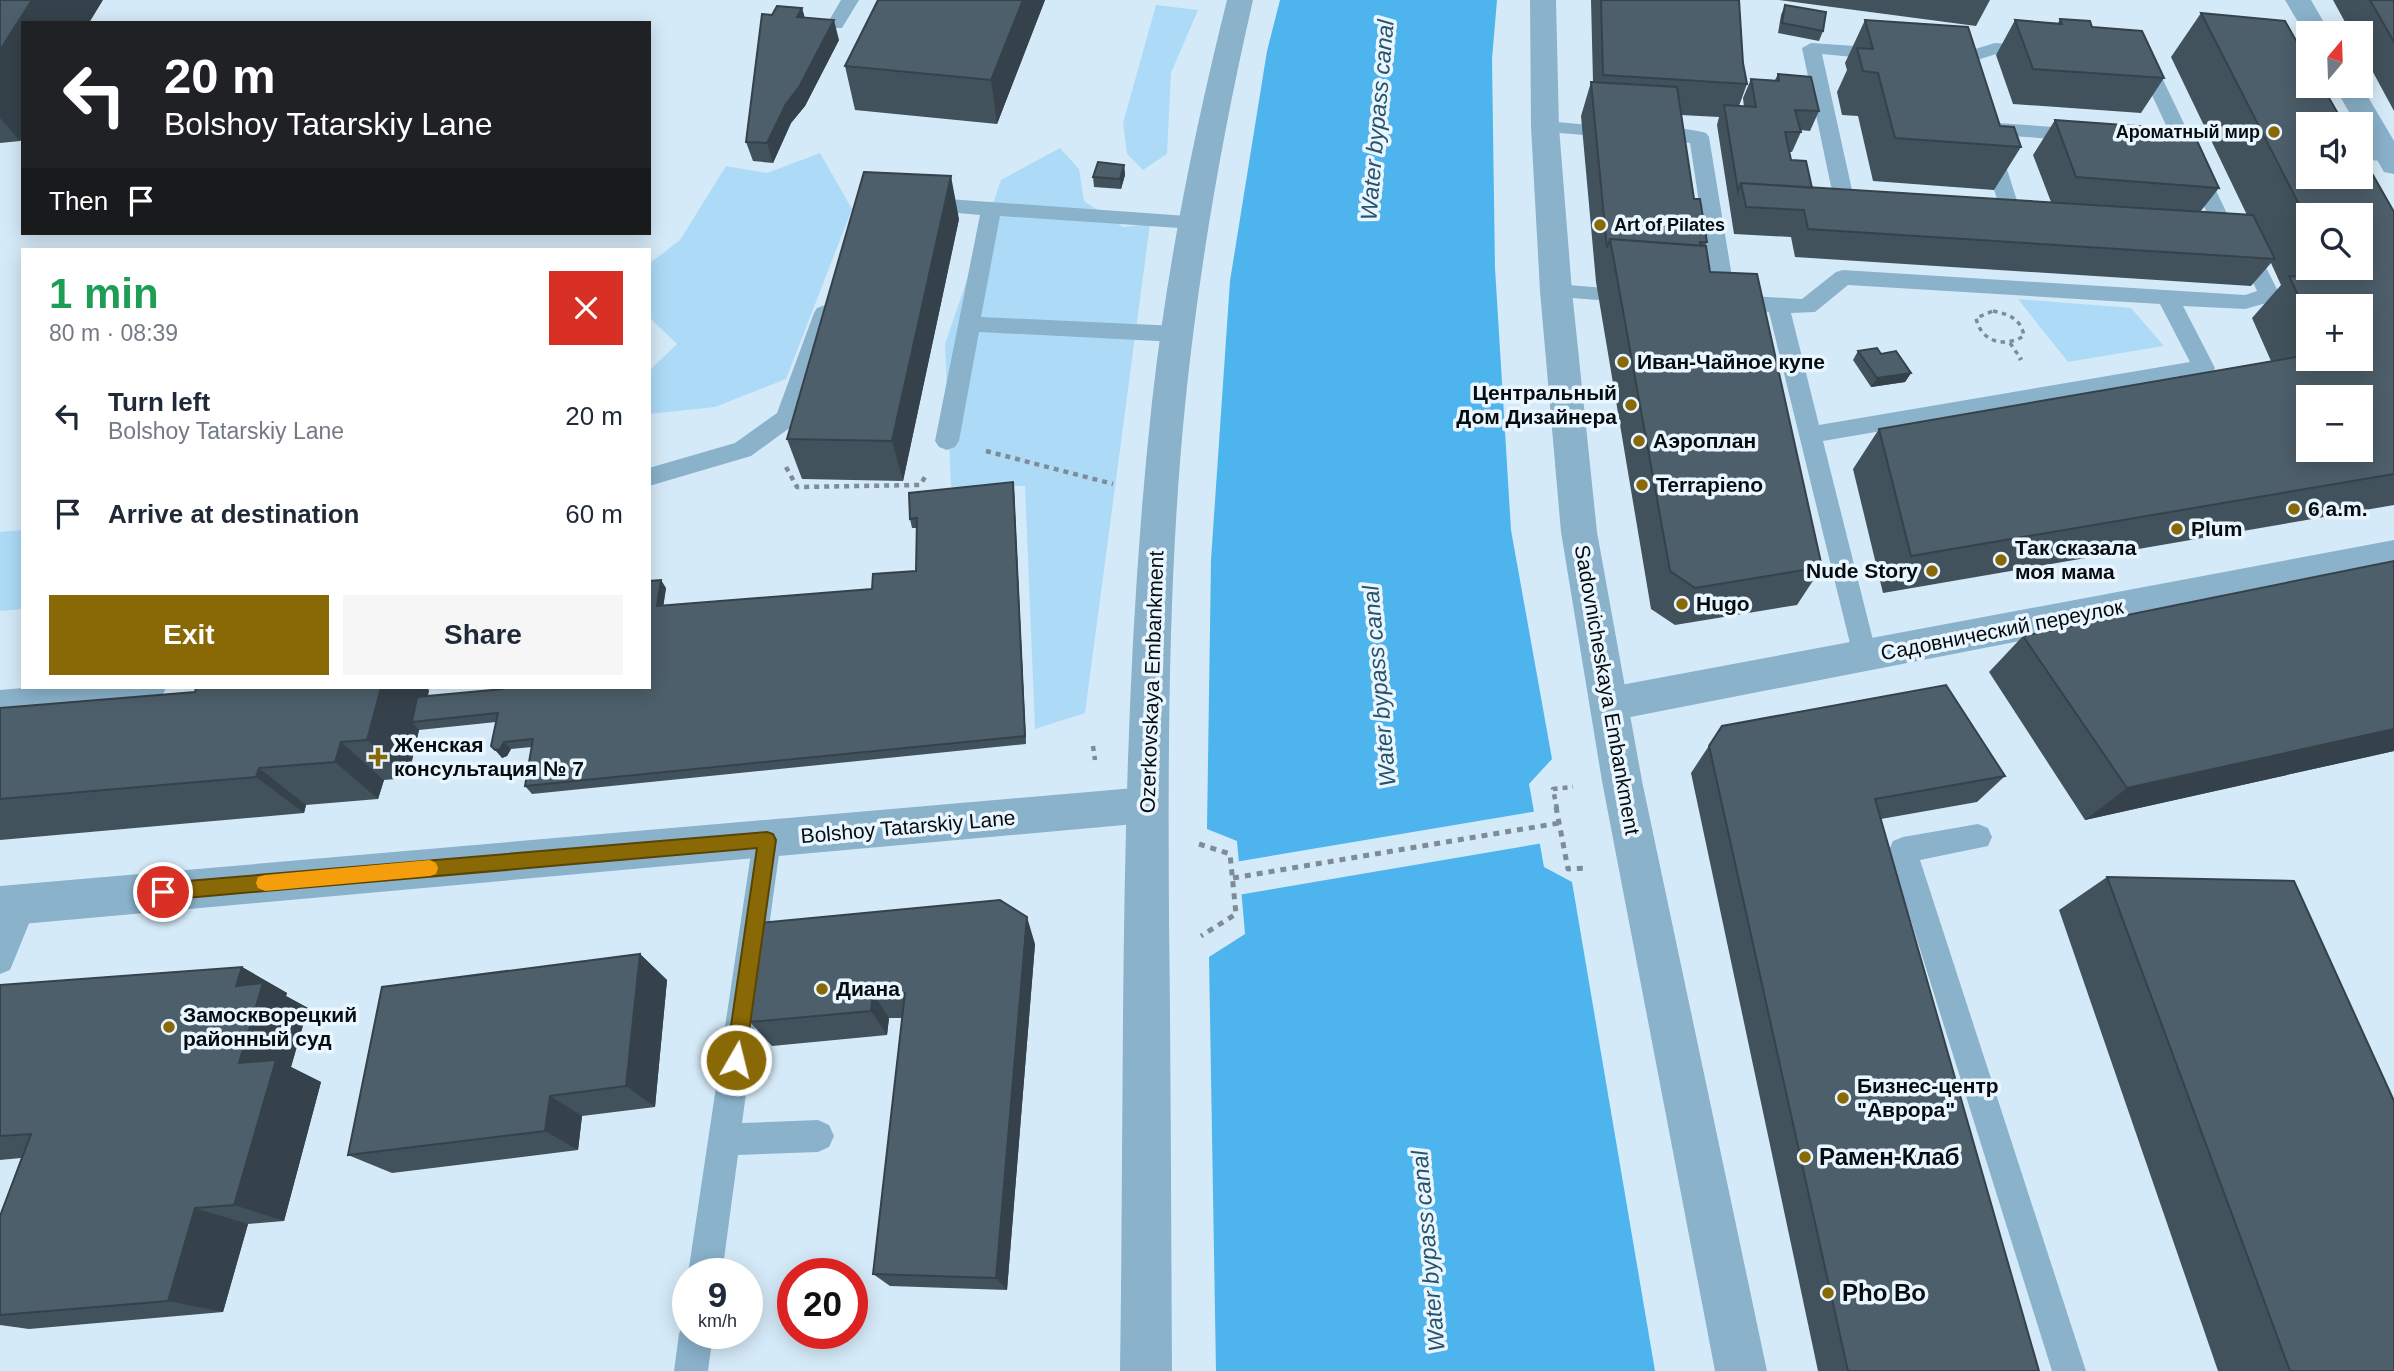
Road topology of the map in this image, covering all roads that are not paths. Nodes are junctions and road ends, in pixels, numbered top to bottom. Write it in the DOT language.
graph roads {
  1 [pos="850,0"];
  2 [pos="1240,0"];
  3 [pos="1543,0"];
  4 [pos="2298,0"];
  5 [pos="2310,21"];
  6 [pos="835,24"];
  7 [pos="2048,52"];
  8 [pos="1907,55"];
  9 [pos="2146,63"];
  10 [pos="1969,82"];
  11 [pos="2353,98"];
  12 [pos="1977,105"];
  13 [pos="1545,127"];
  14 [pos="1984,128"];
  15 [pos="1583,129"];
  16 [pos="1667,135"];
  17 [pos="2104,136"];
  18 [pos="2157,140"];
  19 [pos="2194,143"];
  20 [pos="2381,159"];
  21 [pos="1884,199"];
  22 [pos="902,203"];
  23 [pos="1967,204"];
  24 [pos="2009,207"];
  25 [pos="991,209"];
  26 [pos="2034,215"];
  27 [pos="1194,222"];
  28 [pos="833,290"];
  29 [pos="1556,291"];
  30 [pos="1597,293"];
  31 [pos="2168,298"];
  32 [pos="1702,300"];
  33 [pos="1725,301"];
  34 [pos="1778,305"];
  35 [pos="969,324"];
  36 [pos="1177,334"];
  37 [pos="1810,435"];
  38 [pos="947,441"];
  39 [pos="651,476"];
  40 [pos="2394,554"];
  41 [pos="1864,656"];
  42 [pos="141,689"];
  43 [pos="0,701"];
  44 [pos="1610,704"];
  45 [pos="1146,805"];
  46 [pos="1979,837"];
  47 [pos="767,840"];
  48 [pos="12,905"];
  49 [pos="0,960"];
  50 [pos="818,1136"];
  51 [pos="724,1140"];
  52 [pos="707,1258"];
  53 [pos="694,1349"];
  54 [pos="691,1371"];
  55 [pos="1146,1371"];
  56 [pos="1741,1371"];
  57 [pos="2069,1371"];
  1 -- 6 [label="lane"];
  2 -- 27 [label="street, Ozerkovskaya Embankment"];
  3 -- 13 [label="street, Sadovnicheskaya Embankment"];
  4 -- 5 [label="street"];
  7 -- 10 [label="lane"];
  8 -- 21 [label="lane"];
  9 -- 19 [label="lane"];
  11 -- 20 [label="street"];
  12 -- 14 [label="lane"];
  13 -- 15 [label="lane"];
  13 -- 29 [label="street, Sadovnicheskaya Embankment"];
  14 -- 17 [label="lane"];
  14 -- 24 [label="lane"];
  16 -- 33 [label="lane"];
  18 -- 19 [label="lane"];
  19 -- 31 [label="lane"];
  22 -- 25 [label="lane"];
  23 -- 24 [label="lane"];
  24 -- 26 [label="lane"];
  25 -- 27 [label="lane"];
  25 -- 35 [label="lane"];
  27 -- 36 [label="street, Ozerkovskaya Embankment"];
  28 -- 39 [label="lane"];
  29 -- 30 [label="lane"];
  29 -- 44 [label="street, Sadovnicheskaya Embankment"];
  31 -- 34 [label="lane"];
  31 -- 37 [label="lane"];
  32 -- 33 [label="lane"];
  33 -- 34 [label="lane"];
  34 -- 37 [label="lane"];
  35 -- 36 [label="lane"];
  35 -- 38 [label="lane"];
  36 -- 45 [label="street, Ozerkovskaya Embankment"];
  37 -- 41 [label="lane"];
  40 -- 41 [label="street, Садовнический переулок"];
  41 -- 44 [label="street, Садовнический переулок"];
  42 -- 43 [label="lane"];
  44 -- 56 [label="street, Sadovnicheskaya Embankment"];
  45 -- 47 [label="street, Bolshoy Tatarskiy Lane"];
  45 -- 55 [label="street, Ozerkovskaya Embankment"];
  46 -- 57 [label="lane"];
  47 -- 48 [label="street, Bolshoy Tatarskiy Lane"];
  47 -- 51 [label="lane"];
  48 -- 49 [label="lane"];
  50 -- 51 [label="lane"];
  51 -- 52 [label="lane"];
  53 -- 54 [label="lane"];
}
